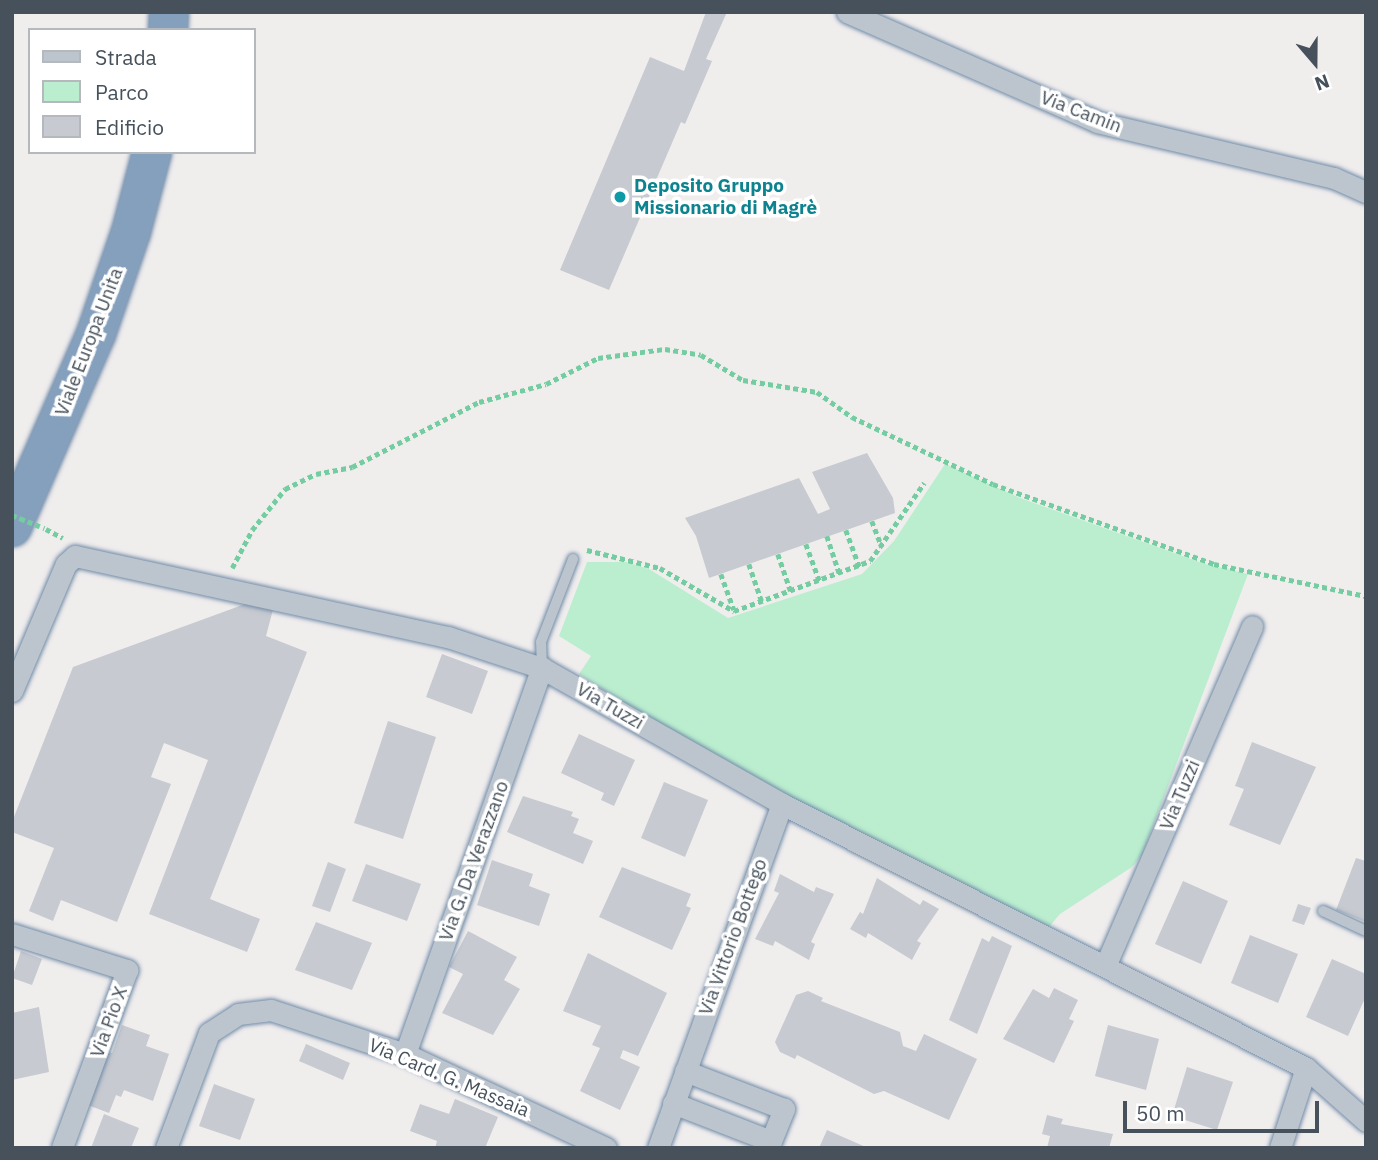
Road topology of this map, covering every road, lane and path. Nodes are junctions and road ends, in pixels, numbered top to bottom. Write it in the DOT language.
graph roads {
  1 [pos="847,12"];
  2 [pos="151,154"];
  3 [pos="1366,192"];
  4 [pos="924,483"];
  5 [pos="12,515"];
  6 [pos="872,521"];
  7 [pos="28,528"];
  8 [pos="846,530"];
  9 [pos="827,537"];
  10 [pos="806,544"];
  11 [pos="582,548"];
  12 [pos="883,548"];
  13 [pos="778,554"];
  14 [pos="573,559"];
  15 [pos="749,564"];
  16 [pos="860,568"];
  17 [pos="721,574"];
  18 [pos="840,575"];
  19 [pos="820,582"];
  20 [pos="220,590"];
  21 [pos="791,591"];
  22 [pos="1366,596"];
  23 [pos="762,601"];
  24 [pos="734,611"];
  25 [pos="1252,626"];
  26 [pos="542,668"];
  27 [pos="12,691"];
  28 [pos="782,804"];
  29 [pos="1323,911"];
  30 [pos="1366,931"];
  31 [pos="12,934"];
  32 [pos="1106,964"];
  33 [pos="405,1054"];
  34 [pos="1306,1068"];
  35 [pos="684,1071"];
  36 [pos="673,1103"];
  37 [pos="1366,1121"];
  38 [pos="62,1148"];
  39 [pos="166,1148"];
  40 [pos="606,1148"];
  41 [pos="657,1148"];
  42 [pos="1280,1148"];
  1 -- 3 [label="street, Via Camin"];
  2 -- 7 [label="highway, Viale Europa Unita"];
  4 -- 12 [label="path"];
  5 -- 7 [label="path, bridge"];
  6 -- 12 [label="path"];
  8 -- 16 [label="path"];
  9 -- 18 [label="path"];
  10 -- 19 [label="path"];
  11 -- 24 [label="path"];
  12 -- 16 [label="path"];
  13 -- 21 [label="path"];
  14 -- 26 [label="lane"];
  15 -- 23 [label="path"];
  16 -- 18 [label="path"];
  17 -- 24 [label="path"];
  18 -- 19 [label="path"];
  19 -- 21 [label="path"];
  20 -- 22 [label="path"];
  20 -- 26 [label="street, Via Tuzzi"];
  20 -- 27 [label="street, Via Tuzzi"];
  21 -- 23 [label="path"];
  23 -- 24 [label="path"];
  25 -- 32 [label="street, Via Tuzzi"];
  26 -- 28 [label="street, Via Tuzzi"];
  26 -- 33 [label="street, Via G. Da Verazzano"];
  28 -- 32 [label="street, Via Tuzzi"];
  28 -- 35 [label="street, Via Vittorio Bottego"];
  29 -- 30 [label="lane"];
  31 -- 38 [label="street, Via Pio X"];
  32 -- 34 [label="street, Via Tuzzi"];
  33 -- 39 [label="street, Via Card. G. Massaia"];
  33 -- 40 [label="street, Via Card. G. Massaia"];
  34 -- 37 [label="street, Via Tuzzi"];
  34 -- 42 [label="street"];
  35 -- 36 [label="street, Via Vittorio Bottego"];
  35 -- 36 [label="street"];
  36 -- 41 [label="street, Via Vittorio Bottego"];
}
